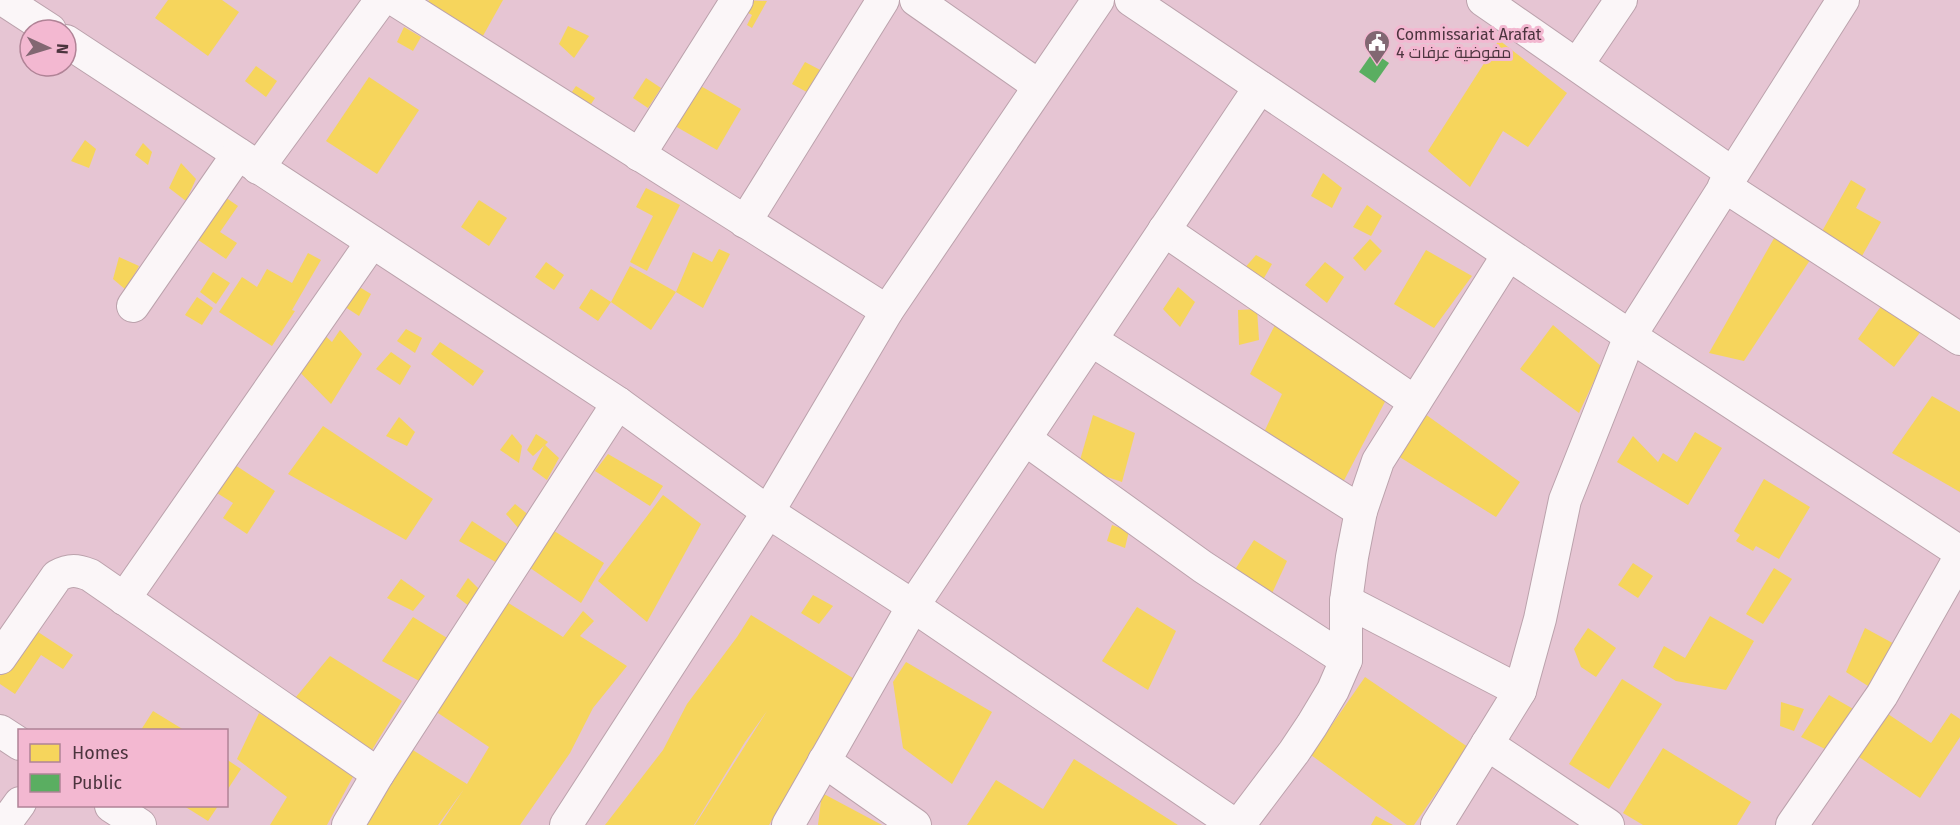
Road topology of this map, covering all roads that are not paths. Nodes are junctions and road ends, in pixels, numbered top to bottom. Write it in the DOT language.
graph roads {
  1 [pos="4,0"];
  2 [pos="381,0"];
  3 [pos="395,0"];
  4 [pos="737,0"];
  5 [pos="883,0"];
  6 [pos="916,0"];
  7 [pos="1098,0"];
  8 [pos="1131,0"];
  9 [pos="1483,0"];
  10 [pos="1621,0"];
  11 [pos="1843,0"];
  12 [pos="32,18"];
  13 [pos="78,49"];
  14 [pos="1576,65"];
  15 [pos="1039,86"];
  16 [pos="1260,87"];
  17 [pos="639,155"];
  18 [pos="248,161"];
  19 [pos="1728,180"];
  20 [pos="745,222"];
  21 [pos="1164,230"];
  22 [pos="372,242"];
  23 [pos="1508,255"];
  24 [pos="133,306"];
  25 [pos="887,311"];
  26 [pos="1630,336"];
  27 [pos="1960,339"];
  28 [pos="1091,340"];
  29 [pos="1415,402"];
  30 [pos="618,403"];
  31 [pos="1025,439"];
  32 [pos="1360,511"];
  33 [pos="768,512"];
  34 [pos="1960,552"];
  35 [pos="1960,557"];
  36 [pos="124,599"];
  37 [pos="1346,601"];
  38 [pos="913,606"];
  39 [pos="0,658"];
  40 [pos="1346,660"];
  41 [pos="1520,691"];
  42 [pos="0,731"];
  43 [pos="18,743"];
  44 [pos="1487,744"];
  45 [pos="824,761"];
  46 [pos="378,774"];
  47 [pos="18,806"];
  48 [pos="113,807"];
  49 [pos="4,825"];
  50 [pos="140,825"];
  51 [pos="348,825"];
  52 [pos="566,825"];
  53 [pos="788,825"];
  54 [pos="915,825"];
  55 [pos="1237,825"];
  56 [pos="1437,825"];
  57 [pos="1608,825"];
  58 [pos="1792,825"];
  1 -- 12 [label="street"];
  2 -- 18 [label="street"];
  3 -- 17 [label="street"];
  4 -- 17 [label="street"];
  5 -- 20 [label="street"];
  6 -- 15 [label="street"];
  7 -- 15 [label="street"];
  8 -- 16 [label="street"];
  9 -- 14 [label="street"];
  10 -- 14 [label="street"];
  11 -- 19 [label="street"];
  13 -- 18 [label="street"];
  14 -- 19 [label="street"];
  15 -- 25 [label="street"];
  16 -- 21 [label="street"];
  16 -- 23 [label="street"];
  17 -- 20 [label="street"];
  18 -- 22 [label="street"];
  18 -- 24 [label="street"];
  19 -- 26 [label="street"];
  19 -- 27 [label="street"];
  20 -- 25 [label="street"];
  21 -- 28 [label="street"];
  21 -- 29 [label="street"];
  22 -- 30 [label="street"];
  22 -- 36 [label="street"];
  23 -- 26 [label="street"];
  23 -- 29 [label="street"];
  25 -- 33 [label="street"];
  26 -- 34 [label="street"];
  26 -- 41 [label="street"];
  28 -- 31 [label="street"];
  28 -- 32 [label="street"];
  29 -- 32 [label="street"];
  30 -- 33 [label="street"];
  30 -- 46 [label="street"];
  31 -- 38 [label="street"];
  31 -- 40 [label="street"];
  32 -- 37 [label="street"];
  33 -- 38 [label="street"];
  33 -- 52 [label="street"];
  35 -- 58 [label="street"];
  36 -- 39 [label="street"];
  36 -- 46 [label="street"];
  37 -- 40 [label="street"];
  37 -- 41 [label="street"];
  38 -- 45 [label="street"];
  38 -- 55 [label="street"];
  40 -- 55 [label="street"];
  41 -- 44 [label="street"];
  42 -- 43 [label="street"];
  44 -- 56 [label="street"];
  44 -- 57 [label="street"];
  45 -- 53 [label="street"];
  45 -- 54 [label="street"];
  46 -- 51 [label="street"];
  47 -- 49 [label="street"];
  48 -- 50 [label="street"];
}
